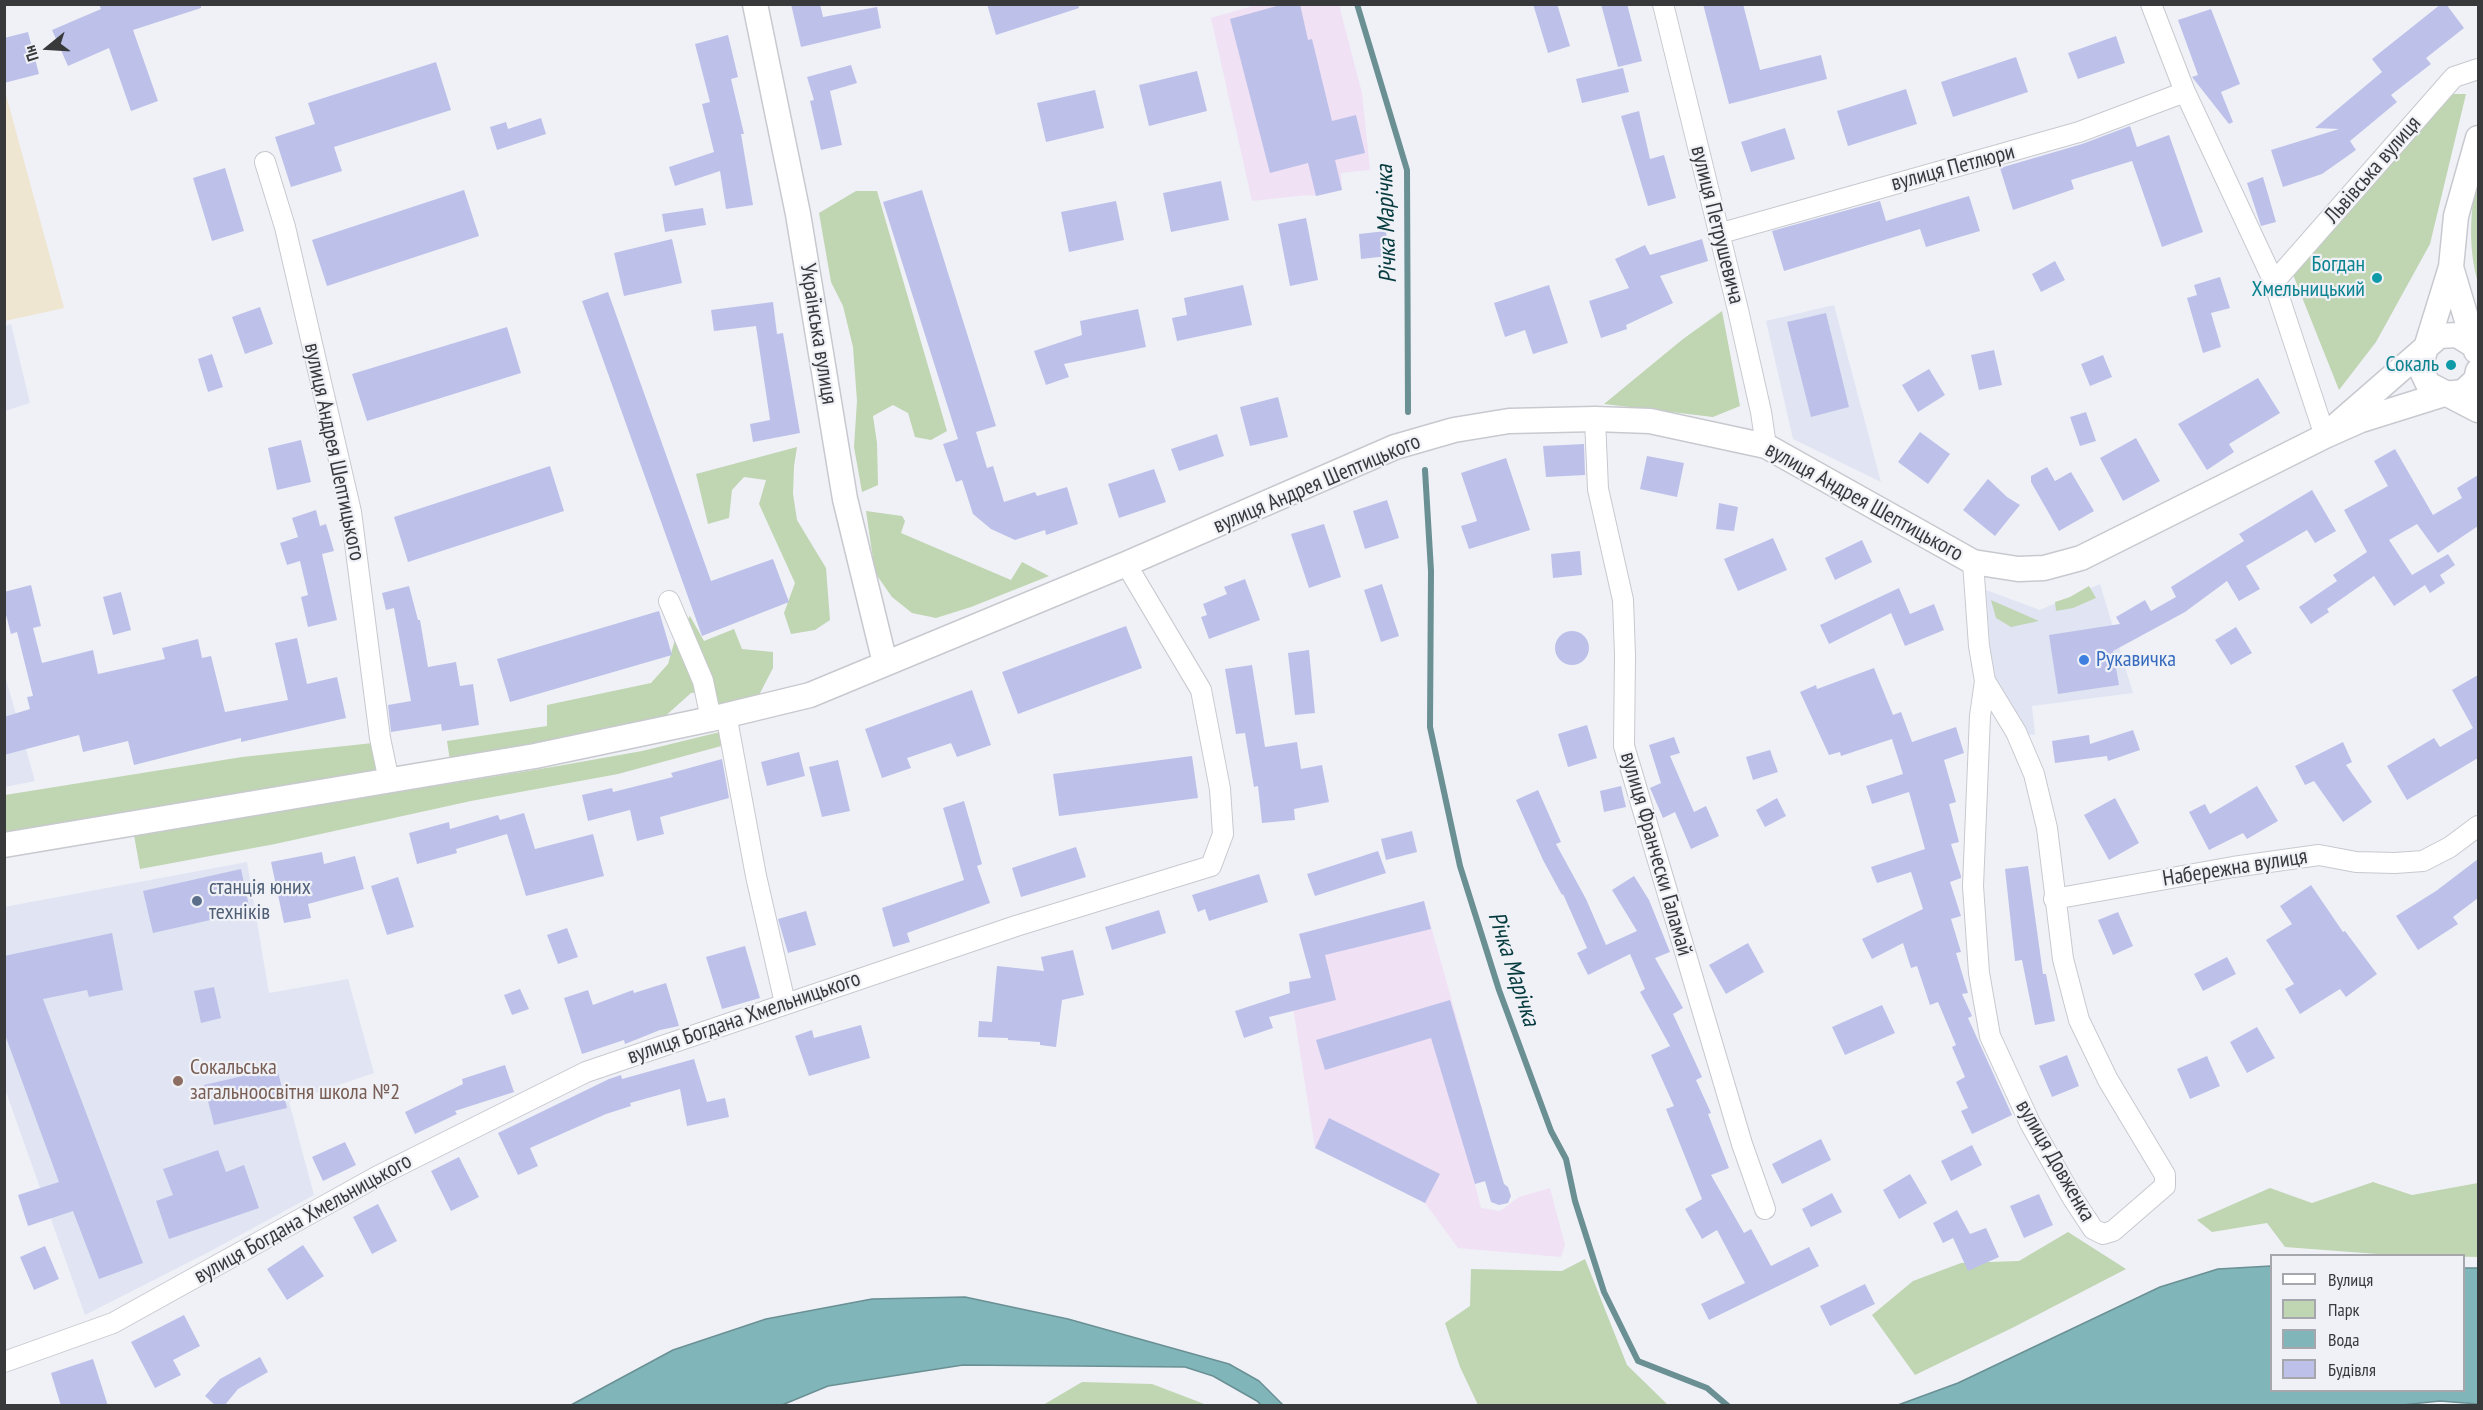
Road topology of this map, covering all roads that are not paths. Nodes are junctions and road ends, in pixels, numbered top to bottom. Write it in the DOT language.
graph roads {
  1 [pos="755,4"];
  2 [pos="1663,4"];
  3 [pos="2151,4"];
  4 [pos="2478,69"];
  5 [pos="2186,92"];
  6 [pos="2478,138"];
  7 [pos="265,162"];
  8 [pos="1718,234"];
  9 [pos="2451,267"];
  10 [pos="2274,282"];
  11 [pos="2425,348"];
  12 [pos="2477,350"];
  13 [pos="2478,371"];
  14 [pos="2444,394"];
  15 [pos="2478,410"];
  16 [pos="1595,418"];
  17 [pos="2325,436"];
  18 [pos="1766,446"];
  19 [pos="1973,562"];
  20 [pos="1126,564"];
  21 [pos="669,601"];
  22 [pos="885,663"];
  23 [pos="1985,681"];
  24 [pos="718,717"];
  25 [pos="389,781"];
  26 [pos="2478,826"];
  27 [pos="4,845"];
  28 [pos="2054,899"];
  29 [pos="785,1003"];
  30 [pos="1765,1209"];
  31 [pos="4,1362"];
  1 -- 22 [label="street, Українська вулиця"];
  2 -- 8 [label="street, вулиця Петрушевича"];
  3 -- 5 [label="street"];
  4 -- 10 [label="street, Львівська вулиця"];
  5 -- 8 [label="street, вулиця Петлюри"];
  5 -- 10 [label="street"];
  6 -- 9 [label="street"];
  7 -- 25 [label="street, вулиця Андрея Шептицького"];
  8 -- 18 [label="street, вулиця Петрушевича"];
  9 -- 11 [label="street"];
  9 -- 12 [label="street"];
  10 -- 17 [label="street"];
  11 -- 12 [label="street"];
  11 -- 14 [label="street"];
  11 -- 17 [label="street"];
  13 -- 14 [label="street"];
  14 -- 15 [label="street"];
  14 -- 17 [label="street"];
  16 -- 18 [label="street, вулиця Андрея Шептицького"];
  16 -- 20 [label="street, вулиця Андрея Шептицького"];
  16 -- 30 [label="street, вулиця Франчески Галамай"];
  17 -- 19 [label="street, вулиця Андрея Шептицького"];
  18 -- 19 [label="street, вулиця Андрея Шептицького"];
  19 -- 23 [label="street, вулиця Довженка"];
  20 -- 22 [label="street, вулиця Андрея Шептицького"];
  20 -- 29 [label="street, вулиця Богдана Хмельницького"];
  21 -- 24 [label="street"];
  22 -- 24 [label="street, вулиця Андрея Шептицького"];
  23 -- 28 [label="street, вулиця Довженка"];
  23 -- 28 [label="street, вулиця Довженка"];
  24 -- 25 [label="street, вулиця Андрея Шептицького"];
  24 -- 29 [label="street"];
  25 -- 27 [label="street, вулиця Андрея Шептицького"];
  26 -- 28 [label="street, Набережна вулиця"];
  29 -- 31 [label="street, вулиця Богдана Хмельницького"];
}
